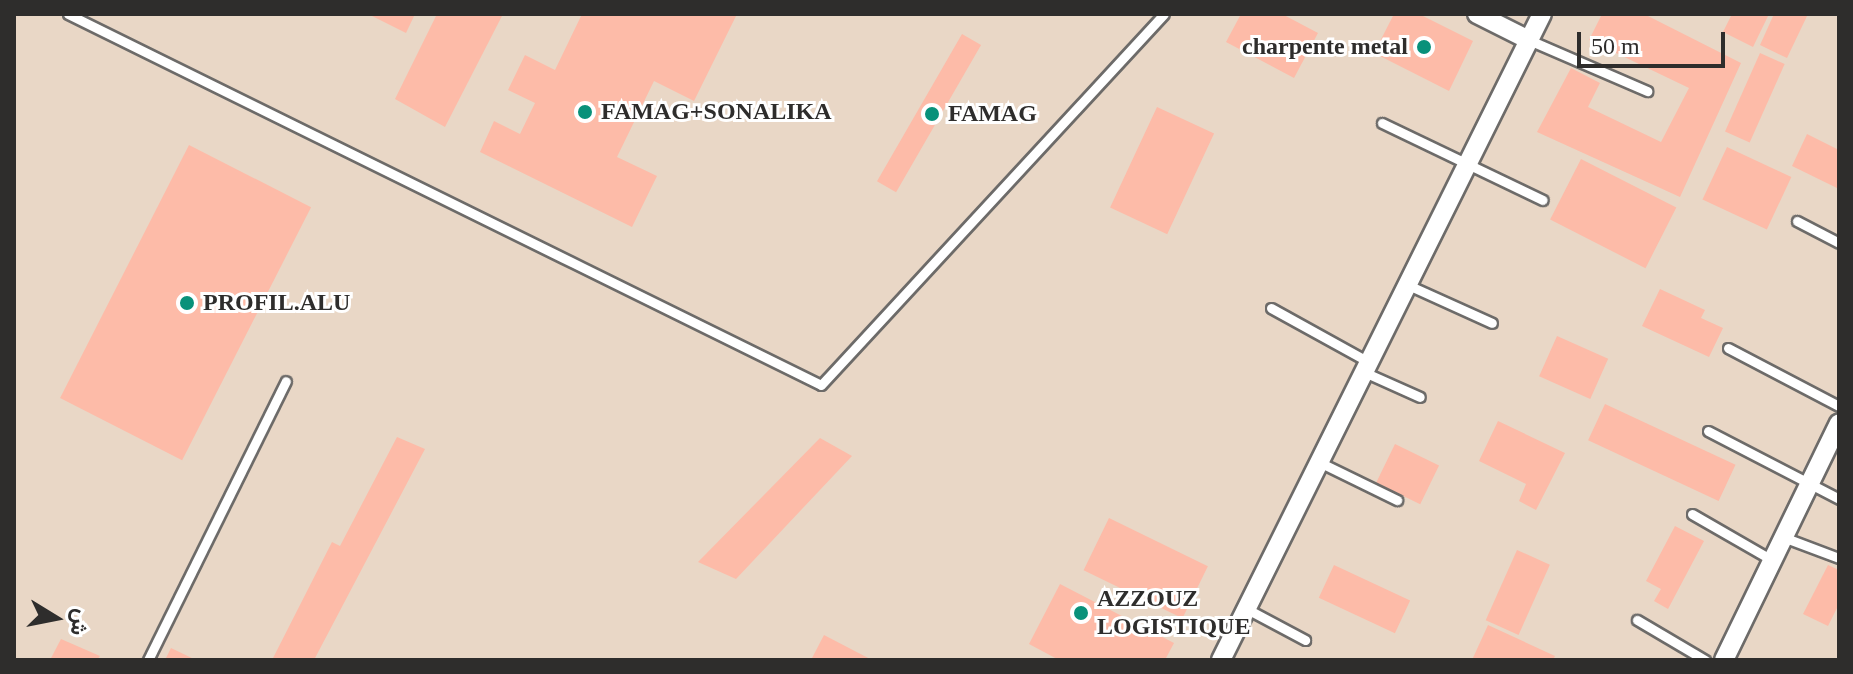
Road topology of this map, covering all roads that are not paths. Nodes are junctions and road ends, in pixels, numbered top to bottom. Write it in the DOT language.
graph roads {
  1 [pos="68,14"];
  2 [pos="1164,14"];
  3 [pos="1477,14"];
  4 [pos="1542,14"];
  5 [pos="1529,40"];
  6 [pos="1647,91"];
  7 [pos="1382,123"];
  8 [pos="1467,166"];
  9 [pos="1543,200"];
  10 [pos="1797,221"];
  11 [pos="1839,243"];
  12 [pos="1407,285"];
  13 [pos="1271,308"];
  14 [pos="1492,323"];
  15 [pos="1728,348"];
  16 [pos="1367,367"];
  17 [pos="286,381"];
  18 [pos="1420,397"];
  19 [pos="1839,406"];
  20 [pos="1839,423"];
  21 [pos="1708,431"];
  22 [pos="1319,462"];
  23 [pos="1808,486"];
  24 [pos="1839,499"];
  25 [pos="1397,500"];
  26 [pos="1692,514"];
  27 [pos="1783,537"];
  28 [pos="1839,558"];
  29 [pos="1772,560"];
  30 [pos="1247,609"];
  31 [pos="1637,620"];
  32 [pos="1305,640"];
  33 [pos="148,660"];
  34 [pos="1221,660"];
  35 [pos="1705,660"];
  36 [pos="1724,660"];
  1 -- 2 [label="lane"];
  3 -- 5 [label="street"];
  4 -- 5 [label="street"];
  5 -- 6 [label="lane"];
  5 -- 8 [label="street"];
  7 -- 8 [label="lane"];
  8 -- 9 [label="lane"];
  8 -- 12 [label="street"];
  10 -- 11 [label="lane"];
  12 -- 14 [label="lane"];
  12 -- 16 [label="street"];
  13 -- 16 [label="lane"];
  15 -- 19 [label="lane"];
  16 -- 18 [label="lane"];
  16 -- 22 [label="street"];
  17 -- 33 [label="lane"];
  20 -- 23 [label="street"];
  21 -- 23 [label="lane"];
  22 -- 25 [label="lane"];
  22 -- 30 [label="street"];
  23 -- 24 [label="lane"];
  23 -- 27 [label="street"];
  26 -- 29 [label="lane"];
  27 -- 28 [label="lane"];
  27 -- 29 [label="street"];
  29 -- 36 [label="street"];
  30 -- 32 [label="lane"];
  30 -- 34 [label="street"];
  31 -- 35 [label="lane"];
}
